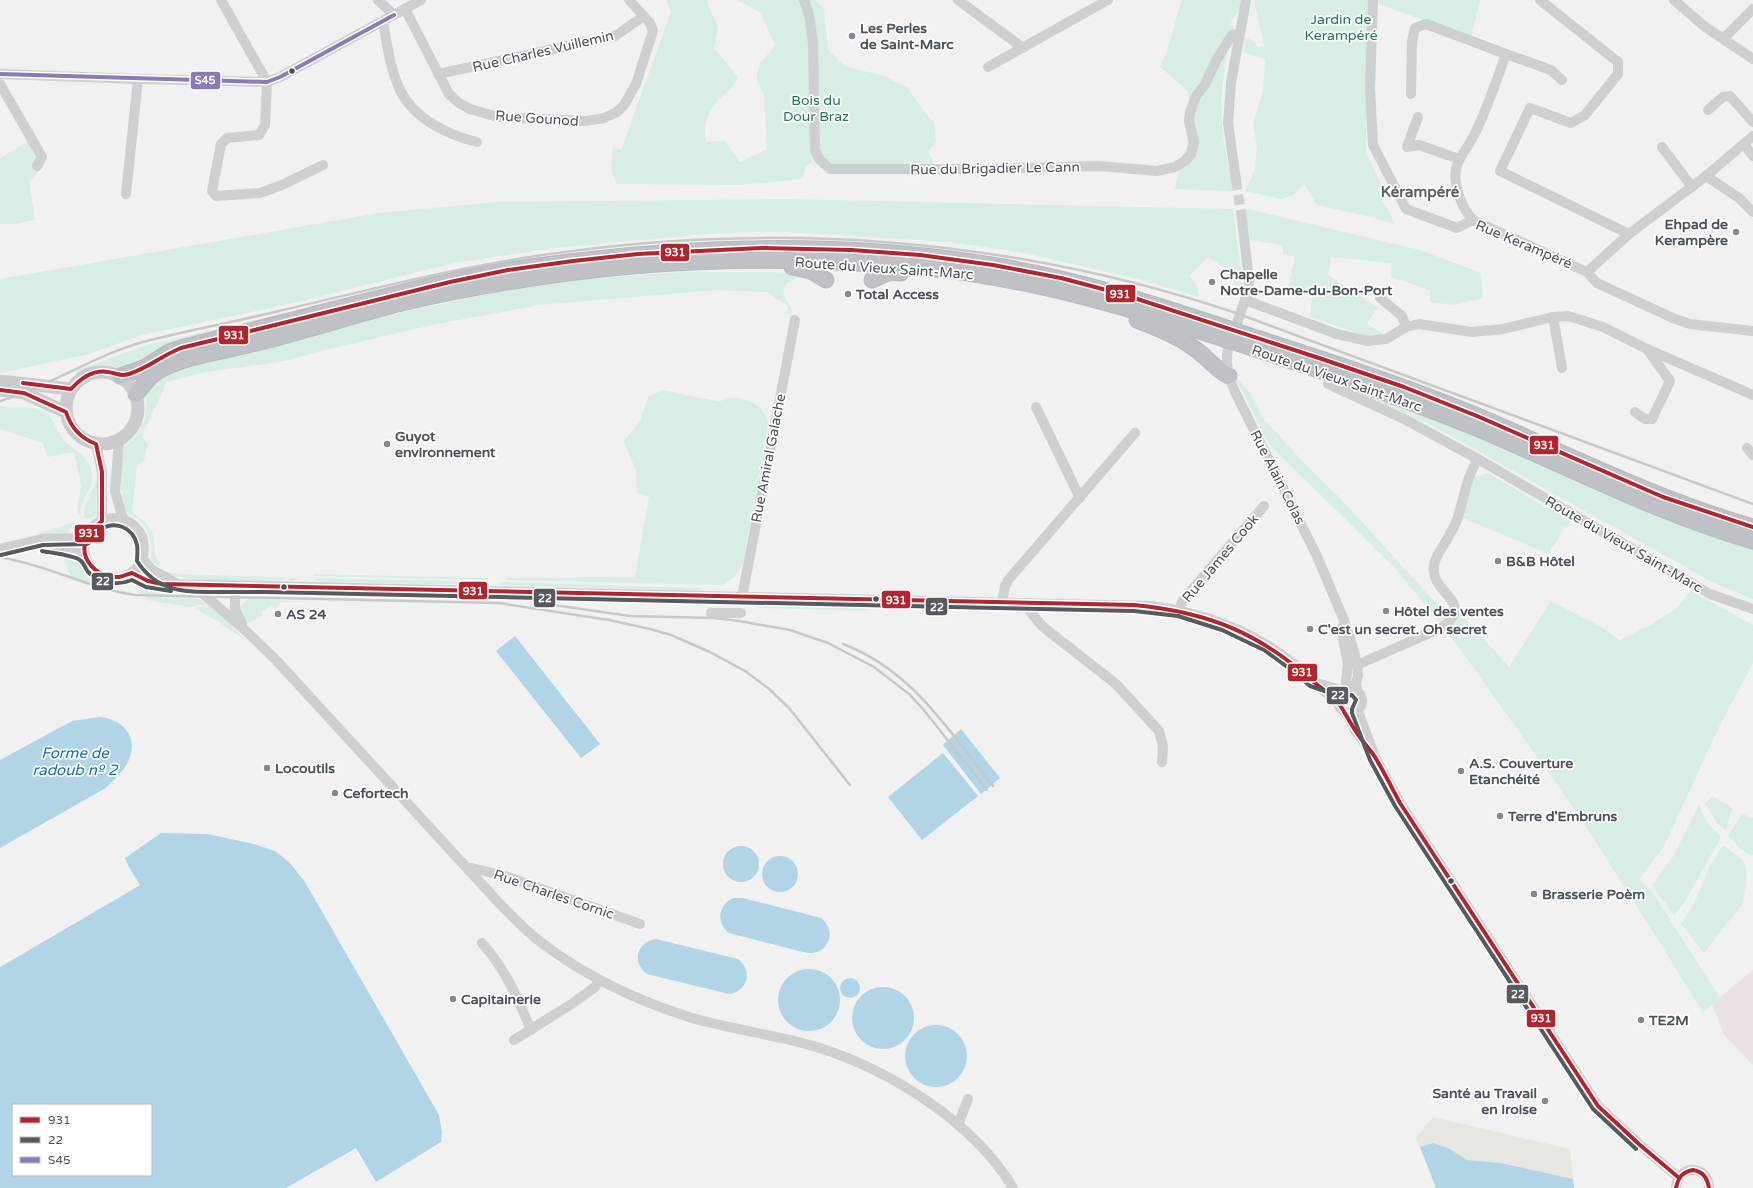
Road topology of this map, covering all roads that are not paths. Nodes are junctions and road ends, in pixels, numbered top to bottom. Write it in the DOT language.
graph roads {
  1 [pos="222,0"];
  2 [pos="378,0"];
  3 [pos="421,0"];
  4 [pos="629,0"];
  5 [pos="804,0"];
  6 [pos="958,0"];
  7 [pos="1108,0"];
  8 [pos="1246,0"];
  9 [pos="1373,0"];
  10 [pos="1540,0"];
  11 [pos="1674,0"];
  12 [pos="406,9"];
  13 [pos="1753,9"];
  14 [pos="394,15"];
  15 [pos="644,16"];
  16 [pos="383,21"];
  17 [pos="1240,34"];
  18 [pos="1723,39"];
  19 [pos="1023,48"];
  20 [pos="1506,54"];
  21 [pos="1753,59"];
  22 [pos="988,68"];
  23 [pos="0,74"];
  24 [pos="438,74"];
  25 [pos="138,79"];
  26 [pos="1562,80"];
  27 [pos="267,82"];
  28 [pos="0,84"];
  29 [pos="1411,94"];
  30 [pos="1708,110"];
  31 [pos="1418,116"];
  32 [pos="1753,122"];
  33 [pos="1753,136"];
  34 [pos="477,142"];
  35 [pos="1744,144"];
  36 [pos="1662,147"];
  37 [pos="1753,156"];
  38 [pos="1459,159"];
  39 [pos="323,165"];
  40 [pos="37,166"];
  41 [pos="1706,176"];
  42 [pos="1236,180"];
  43 [pos="1692,187"];
  44 [pos="126,194"];
  45 [pos="1753,212"];
  46 [pos="1242,220"];
  47 [pos="1473,220"];
  48 [pos="1629,234"];
  49 [pos="762,261"];
  50 [pos="1587,272"];
  51 [pos="826,280"];
  52 [pos="872,280"];
  53 [pos="1022,283"];
  54 [pos="1380,298"];
  55 [pos="1245,300"];
  56 [pos="1553,317"];
  57 [pos="795,320"];
  58 [pos="1406,327"];
  59 [pos="1753,331"];
  60 [pos="1231,338"];
  61 [pos="1647,349"];
  62 [pos="1562,368"];
  63 [pos="120,376"];
  64 [pos="1229,376"];
  65 [pos="0,381"];
  66 [pos="1328,384"];
  67 [pos="71,389"];
  68 [pos="0,390"];
  69 [pos="136,394"];
  70 [pos="1753,395"];
  71 [pos="1036,407"];
  72 [pos="66,412"];
  73 [pos="1635,412"];
  74 [pos="1135,432"];
  75 [pos="119,440"];
  76 [pos="96,444"];
  77 [pos="1478,459"];
  78 [pos="1080,498"];
  79 [pos="1264,506"];
  80 [pos="123,519"];
  81 [pos="102,521"];
  82 [pos="1753,527"];
  83 [pos="86,538"];
  84 [pos="1753,541"];
  85 [pos="24,544"];
  86 [pos="0,549"];
  87 [pos="85,556"];
  88 [pos="143,559"];
  89 [pos="132,573"];
  90 [pos="180,585"];
  91 [pos="194,586"];
  92 [pos="235,586"];
  93 [pos="742,597"];
  94 [pos="1002,602"];
  95 [pos="1027,603"];
  96 [pos="1336,605"];
  97 [pos="1753,609"];
  98 [pos="1178,610"];
  99 [pos="741,612"];
  100 [pos="711,613"];
  101 [pos="246,631"];
  102 [pos="1357,664"];
  103 [pos="1313,681"];
  104 [pos="1344,690"];
  105 [pos="1357,690"];
  106 [pos="1338,701"];
  107 [pos="1358,711"];
  108 [pos="1346,712"];
  109 [pos="1375,757"];
  110 [pos="1162,762"];
  111 [pos="469,871"];
  112 [pos="640,924"];
  113 [pos="482,943"];
  114 [pos="598,980"];
  115 [pos="531,1030"];
  116 [pos="514,1040"];
  117 [pos="968,1099"];
  118 [pos="958,1125"];
  119 [pos="1678,1177"];
  120 [pos="1013,1188"];
  121 [pos="1676,1188"];
  122 [pos="1709,1188"];
  1 -- 27 [label="street"];
  2 -- 14 [label="street"];
  3 -- 12 [label="street"];
  4 -- 15 [label="street"];
  5 -- 17 [label="street, Rue du Brigadier Le Cann"];
  6 -- 19 [label="street"];
  7 -- 19 [label="street"];
  8 -- 17 [label="street"];
  9 -- 47 [label="street, Rue Kerampéré"];
  10 -- 48 [label="street"];
  11 -- 18 [label="street"];
  12 -- 14 [label="street"];
  12 -- 24 [label="street, Rue Gounod"];
  13 -- 18 [label="street"];
  14 -- 16 [label="street"];
  15 -- 24 [label="street, Rue Charles Vuillemin"];
  15 -- 24 [label="street, Rue Gounod"];
  16 -- 27 [label="street"];
  16 -- 34 [label="street"];
  17 -- 42 [label="street"];
  18 -- 21 [label="street"];
  19 -- 22 [label="street"];
  20 -- 26 [label="street"];
  20 -- 29 [label="street"];
  20 -- 38 [label="street"];
  23 -- 25 [label="street"];
  25 -- 27 [label="street"];
  25 -- 44 [label="street"];
  27 -- 39 [label="street"];
  28 -- 40 [label="street"];
  30 -- 32 [label="street"];
  31 -- 38 [label="street"];
  33 -- 35 [label="street"];
  35 -- 37 [label="street"];
  35 -- 41 [label="street"];
  36 -- 43 [label="street"];
  38 -- 47 [label="street"];
  41 -- 43 [label="street"];
  41 -- 45 [label="street"];
  43 -- 48 [label="street"];
  46 -- 55 [label="street, Rue Alain Colas"];
  47 -- 50 [label="street, Rue Kerampéré"];
  48 -- 50 [label="street"];
  49 -- 51 [label="highway"];
  49 -- 53 [label="highway, Route du Vieux Saint-Marc"];
  49 -- 69 [label="highway, Route du Vieux Saint-Marc"];
  50 -- 59 [label="street, Rue Kerampéré"];
  52 -- 53 [label="highway"];
  53 -- 60 [label="highway, Route du Vieux Saint-Marc"];
  53 -- 64 [label="highway"];
  54 -- 58 [label="street"];
  55 -- 58 [label="street"];
  55 -- 60 [label="street, Rue Alain Colas"];
  56 -- 58 [label="street"];
  56 -- 61 [label="street"];
  56 -- 62 [label="street"];
  57 -- 93 [label="street, Rue Amiral Galache"];
  60 -- 63 [label="highway, Route du Vieux Saint-Marc"];
  60 -- 64 [label="street, Rue Alain Colas"];
  60 -- 82 [label="highway, Route du Vieux Saint-Marc"];
  60 -- 84 [label="highway, Route du Vieux Saint-Marc"];
  61 -- 70 [label="street"];
  61 -- 73 [label="street"];
  63 -- 67 [label="main road"];
  63 -- 69 [label="main road"];
  64 -- 96 [label="street, Rue Alain Colas"];
  65 -- 67 [label="main road"];
  66 -- 77 [label="street, Route du Vieux Saint-Marc"];
  67 -- 72 [label="main road"];
  68 -- 72 [label="main road"];
  69 -- 75 [label="main road"];
  71 -- 78 [label="street"];
  72 -- 76 [label="main road"];
  74 -- 78 [label="street"];
  75 -- 76 [label="main road"];
  75 -- 80 [label="street"];
  76 -- 81 [label="street"];
  77 -- 97 [label="street, Route du Vieux Saint-Marc"];
  77 -- 102 [label="street"];
  78 -- 94 [label="street"];
  79 -- 98 [label="street, Rue James Cook"];
  80 -- 81 [label="street"];
  80 -- 88 [label="street"];
  81 -- 83 [label="street"];
  83 -- 85 [label="street"];
  83 -- 87 [label="street"];
  85 -- 86 [label="street"];
  85 -- 87 [label="street"];
  87 -- 89 [label="street"];
  88 -- 89 [label="street"];
  88 -- 90 [label="street"];
  89 -- 90 [label="street"];
  90 -- 91 [label="street"];
  91 -- 92 [label="street"];
  91 -- 101 [label="street"];
  92 -- 93 [label="street"];
  92 -- 101 [label="street"];
  93 -- 94 [label="street"];
  94 -- 95 [label="street"];
  95 -- 98 [label="street"];
  95 -- 110 [label="street"];
  96 -- 102 [label="street, Rue Alain Colas"];
  96 -- 104 [label="street, Rue Alain Colas"];
  98 -- 103 [label="street"];
  99 -- 100 [label="street"];
  101 -- 111 [label="street"];
  102 -- 105 [label="street, Rue Alain Colas"];
  103 -- 104 [label="street"];
  103 -- 106 [label="street"];
  104 -- 105 [label="street"];
  104 -- 106 [label="street"];
  105 -- 107 [label="street"];
  106 -- 108 [label="street"];
  107 -- 108 [label="street"];
  107 -- 109 [label="street"];
  108 -- 109 [label="street"];
  109 -- 119 [label="street"];
  111 -- 112 [label="street, Rue Charles Cornic"];
  111 -- 114 [label="street"];
  113 -- 115 [label="street"];
  114 -- 115 [label="street"];
  114 -- 118 [label="street"];
  115 -- 116 [label="street"];
  117 -- 118 [label="street"];
  118 -- 120 [label="street"];
  119 -- 121 [label="street"];
  119 -- 122 [label="street"];
}
